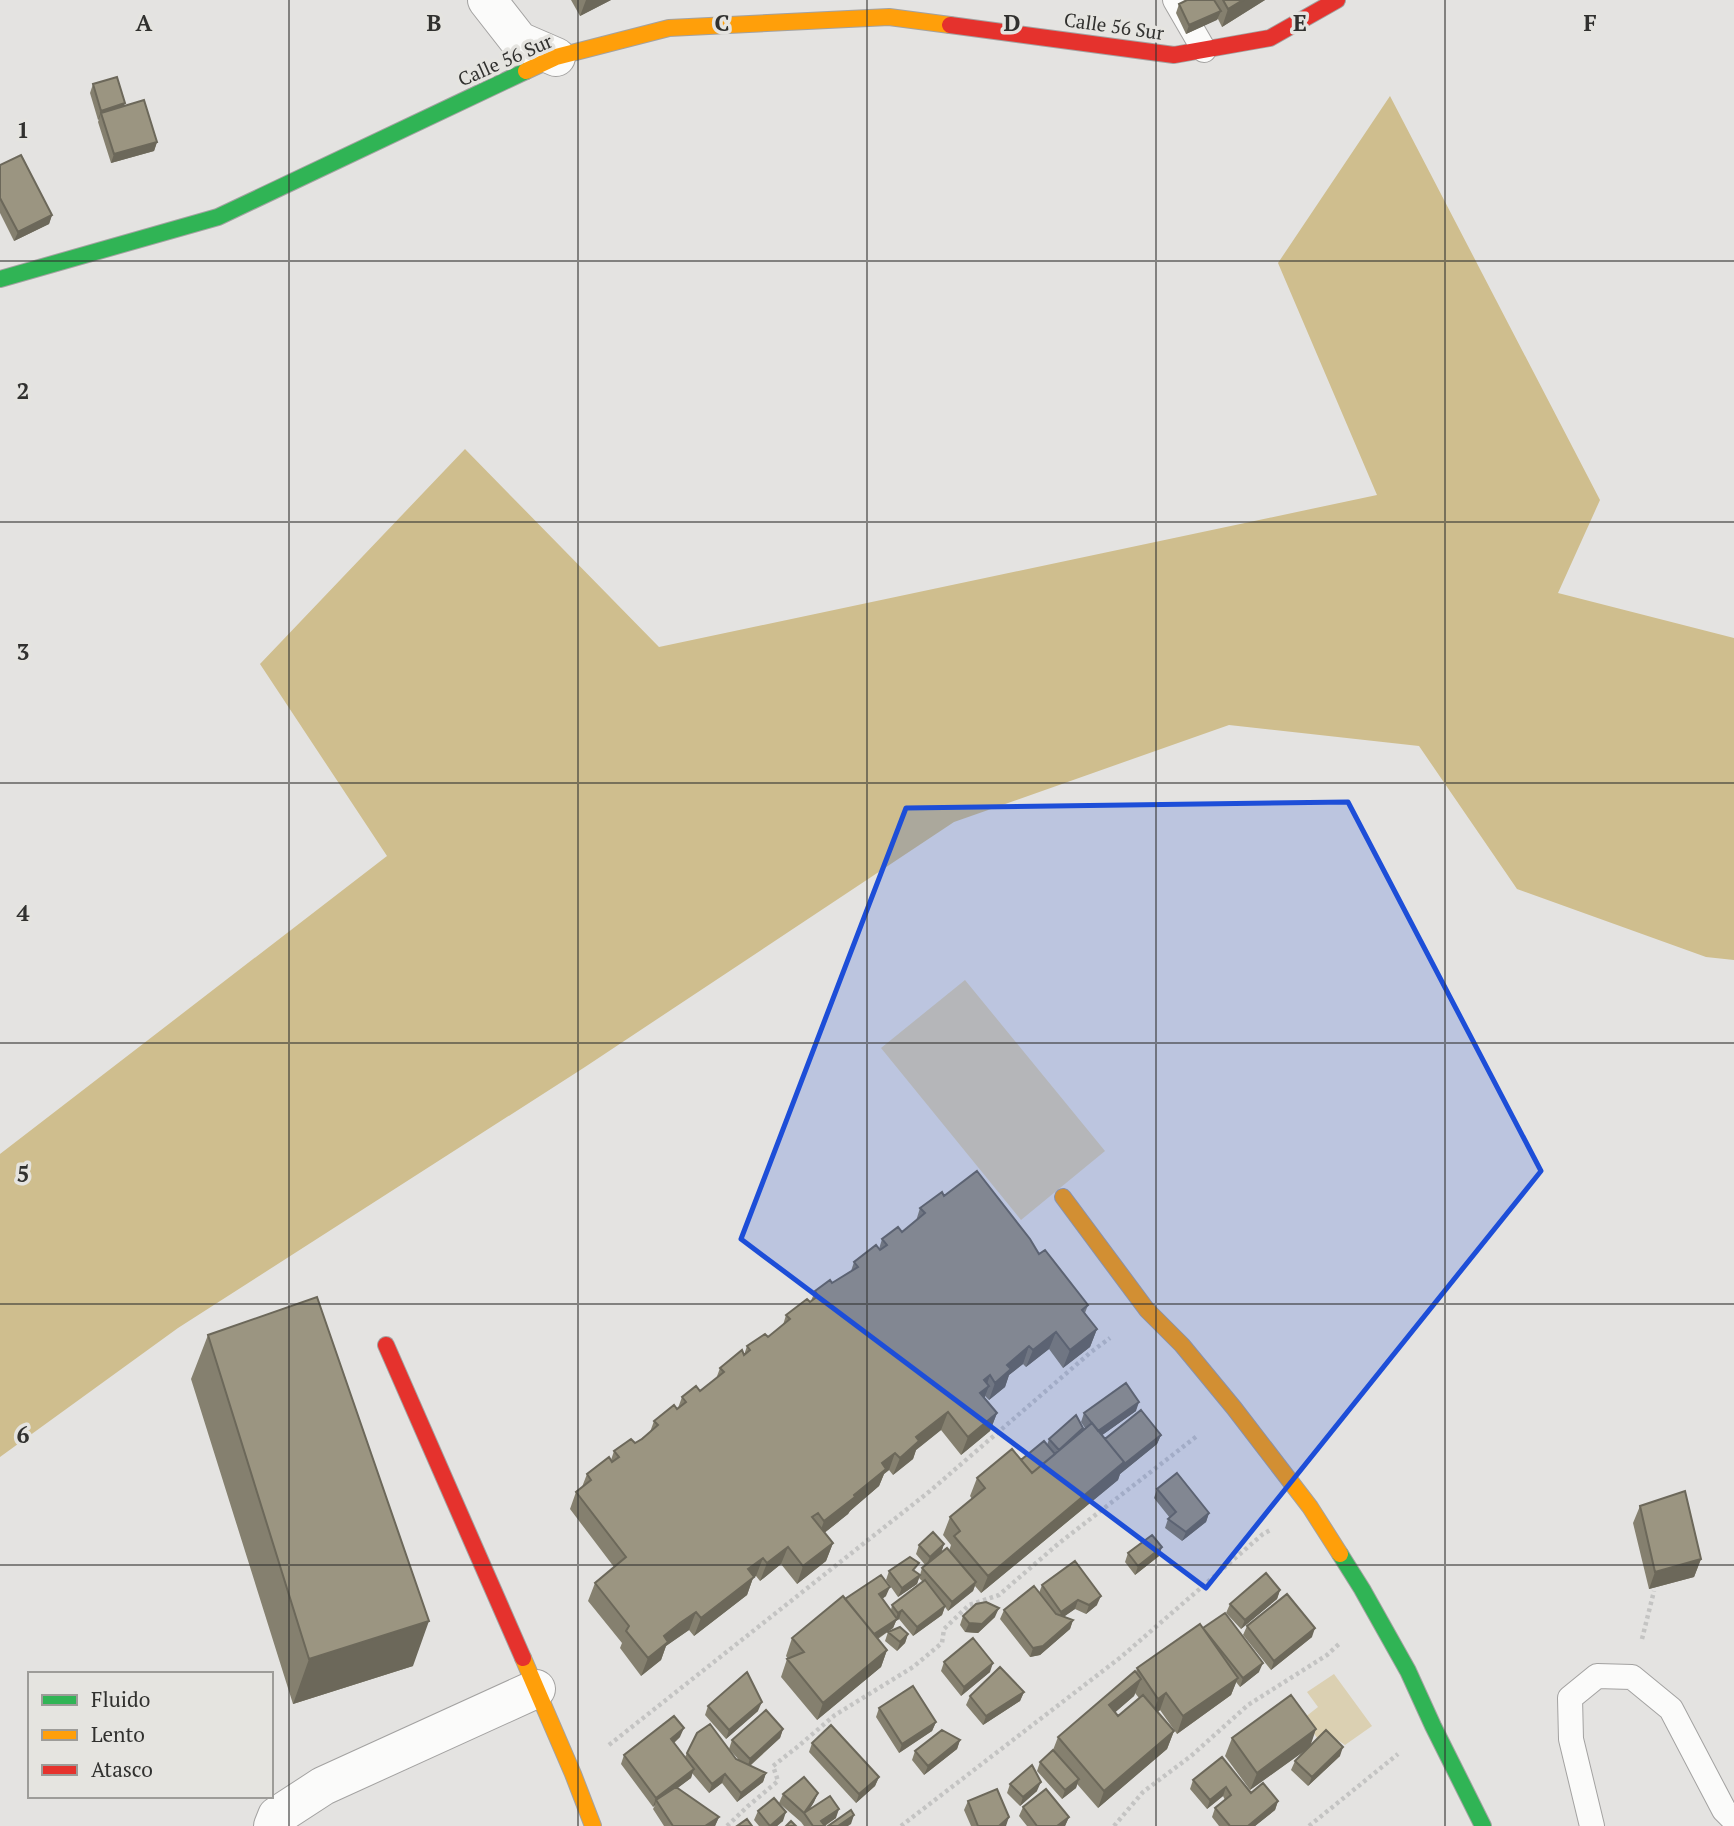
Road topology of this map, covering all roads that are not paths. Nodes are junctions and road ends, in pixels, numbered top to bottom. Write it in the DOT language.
graph roads {
  1 [pos="487,0"];
  2 [pos="1175,0"];
  3 [pos="1337,0"];
  4 [pos="1204,50"];
  5 [pos="556,57"];
  6 [pos="0,279"];
  7 [pos="1063,1197"];
  8 [pos="386,1345"];
  9 [pos="536,1689"];
  10 [pos="1734,1820"];
  11 [pos="273,1826"];
  12 [pos="593,1826"];
  13 [pos="1483,1826"];
  14 [pos="1591,1826"];
  1 -- 5 [label="street"];
  2 -- 4 [label="lane"];
  3 -- 4 [label="street, Calle 56 Sur"];
  4 -- 5 [label="street, Calle 56 Sur"];
  5 -- 6 [label="street, Calle 56 Sur"];
  7 -- 13 [label="street"];
  8 -- 9 [label="street"];
  9 -- 11 [label="street"];
  9 -- 12 [label="street"];
  10 -- 14 [label="lane"];
}
